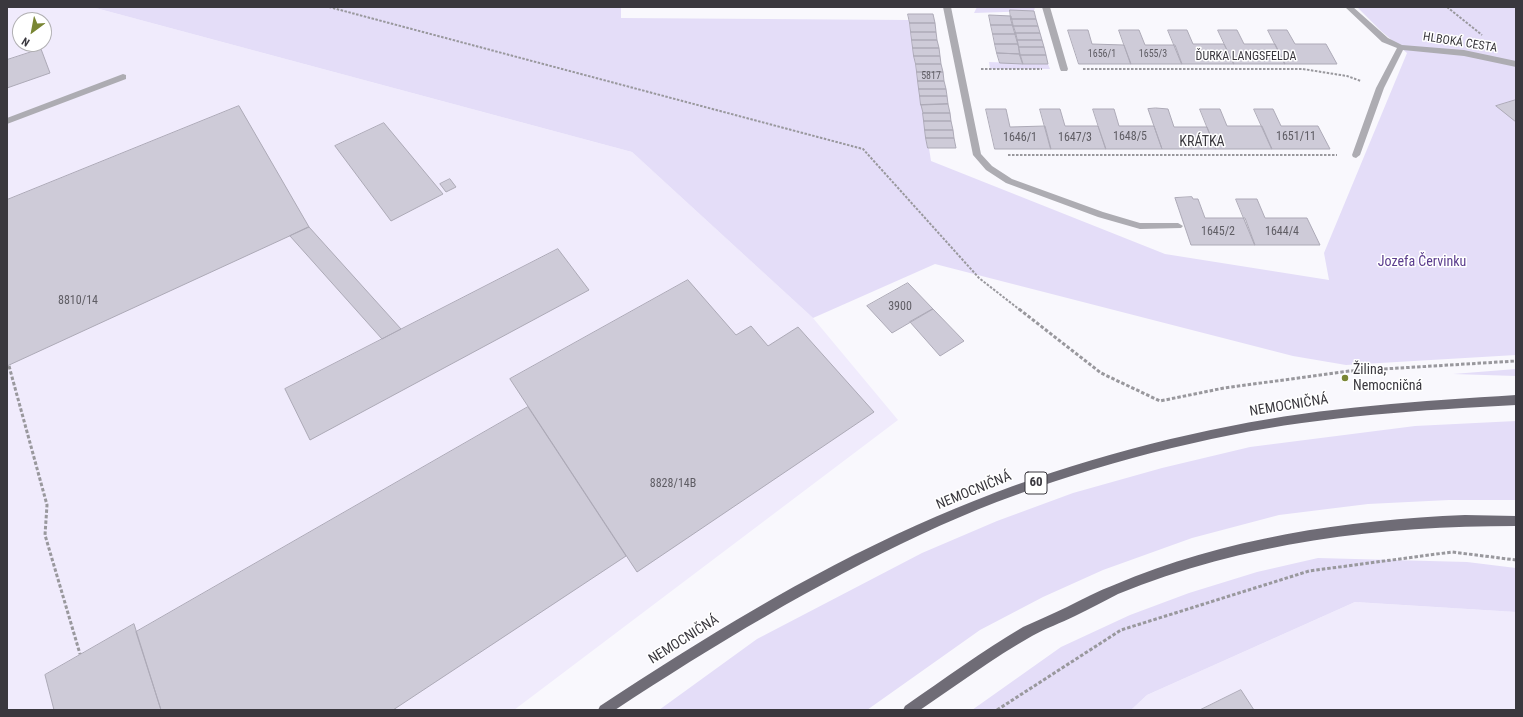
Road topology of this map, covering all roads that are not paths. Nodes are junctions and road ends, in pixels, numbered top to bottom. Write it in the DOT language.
graph roads {
  1 [pos="947,7"];
  2 [pos="1046,7"];
  3 [pos="1349,7"];
  4 [pos="1401,47"];
  5 [pos="1516,64"];
  6 [pos="1064,69"];
  7 [pos="123,77"];
  8 [pos="7,121"];
  9 [pos="1356,155"];
  10 [pos="1178,226"];
  11 [pos="1516,400"];
  12 [pos="1516,521"];
  13 [pos="604,710"];
  14 [pos="910,710"];
  1 -- 10 [label="street"];
  2 -- 6 [label="street"];
  3 -- 4 [label="street"];
  4 -- 5 [label="street, HLBOKÁ CESTA"];
  4 -- 9 [label="street"];
  7 -- 8 [label="street"];
  11 -- 13 [label="main road, NEMOCNIČNÁ / 60"];
  12 -- 14 [label="main road"];
}
